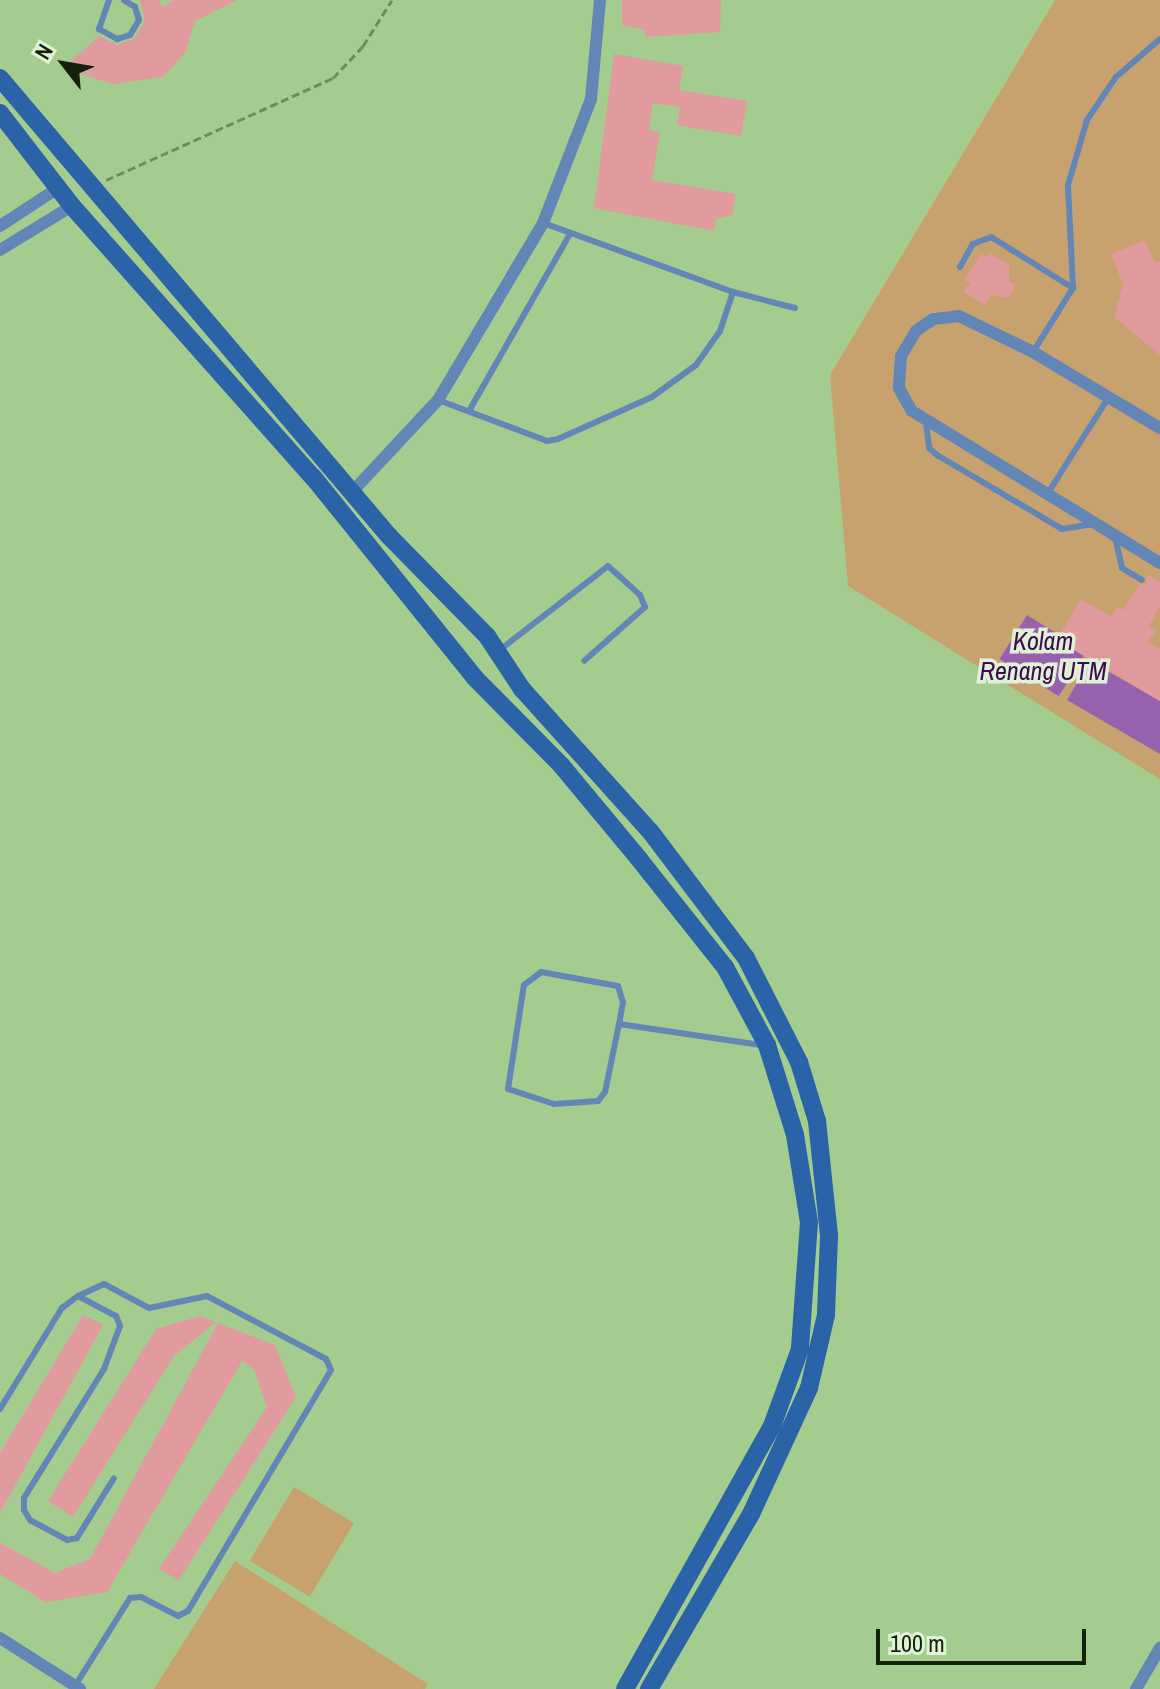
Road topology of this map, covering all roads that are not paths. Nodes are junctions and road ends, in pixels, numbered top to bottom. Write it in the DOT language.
graph roads {
  1 [pos="109,0"];
  2 [pos="124,0"];
  3 [pos="600,0"];
  4 [pos="1160,39"];
  5 [pos="0,78"];
  6 [pos="0,113"];
  7 [pos="58,188"];
  8 [pos="72,206"];
  9 [pos="543,223"];
  10 [pos="0,226"];
  11 [pos="570,234"];
  12 [pos="0,250"];
  13 [pos="960,267"];
  14 [pos="1073,288"];
  15 [pos="733,292"];
  16 [pos="795,308"];
  17 [pos="1033,352"];
  18 [pos="1108,397"];
  19 [pos="438,400"];
  20 [pos="469,411"];
  21 [pos="926,422"];
  22 [pos="1160,428"];
  23 [pos="353,491"];
  24 [pos="1046,496"];
  25 [pos="1094,524"];
  26 [pos="1115,537"];
  27 [pos="1160,563"];
  28 [pos="1142,580"];
  29 [pos="472,620"];
  30 [pos="434,625"];
  31 [pos="498,651"];
  32 [pos="584,661"];
  33 [pos="619,1024"];
  34 [pos="767,1045"];
  35 [pos="78,1296"];
  36 [pos="0,1409"];
  37 [pos="114,1478"];
  38 [pos="0,1638"];
  39 [pos="1160,1648"];
  40 [pos="78,1688"];
  41 [pos="625,1689"];
  42 [pos="649,1689"];
  43 [pos="1136,1689"];
  1 -- 2 [label="lane"];
  3 -- 9 [label="street"];
  4 -- 14 [label="lane"];
  5 -- 23 [label="street"];
  6 -- 7 [label="street"];
  7 -- 8 [label="street"];
  7 -- 10 [label="street"];
  8 -- 12 [label="street"];
  8 -- 30 [label="street"];
  9 -- 11 [label="lane"];
  9 -- 19 [label="street"];
  11 -- 15 [label="lane"];
  11 -- 20 [label="lane"];
  13 -- 14 [label="lane"];
  14 -- 17 [label="lane"];
  15 -- 16 [label="lane"];
  15 -- 20 [label="lane"];
  17 -- 18 [label="street"];
  17 -- 21 [label="street"];
  18 -- 22 [label="street"];
  18 -- 24 [label="lane"];
  19 -- 20 [label="lane"];
  19 -- 23 [label="street"];
  21 -- 24 [label="street"];
  21 -- 25 [label="lane"];
  23 -- 29 [label="street"];
  24 -- 25 [label="street"];
  25 -- 26 [label="street"];
  26 -- 27 [label="street"];
  26 -- 28 [label="lane"];
  29 -- 30 [label="street"];
  29 -- 31 [label="street"];
  30 -- 34 [label="street"];
  31 -- 32 [label="lane"];
  31 -- 42 [label="street"];
  33 -- 33 [label="lane"];
  33 -- 34 [label="lane"];
  34 -- 41 [label="street"];
  35 -- 36 [label="lane"];
  35 -- 37 [label="lane"];
  35 -- 40 [label="lane"];
  38 -- 40 [label="street"];
  39 -- 43 [label="street"];
}
